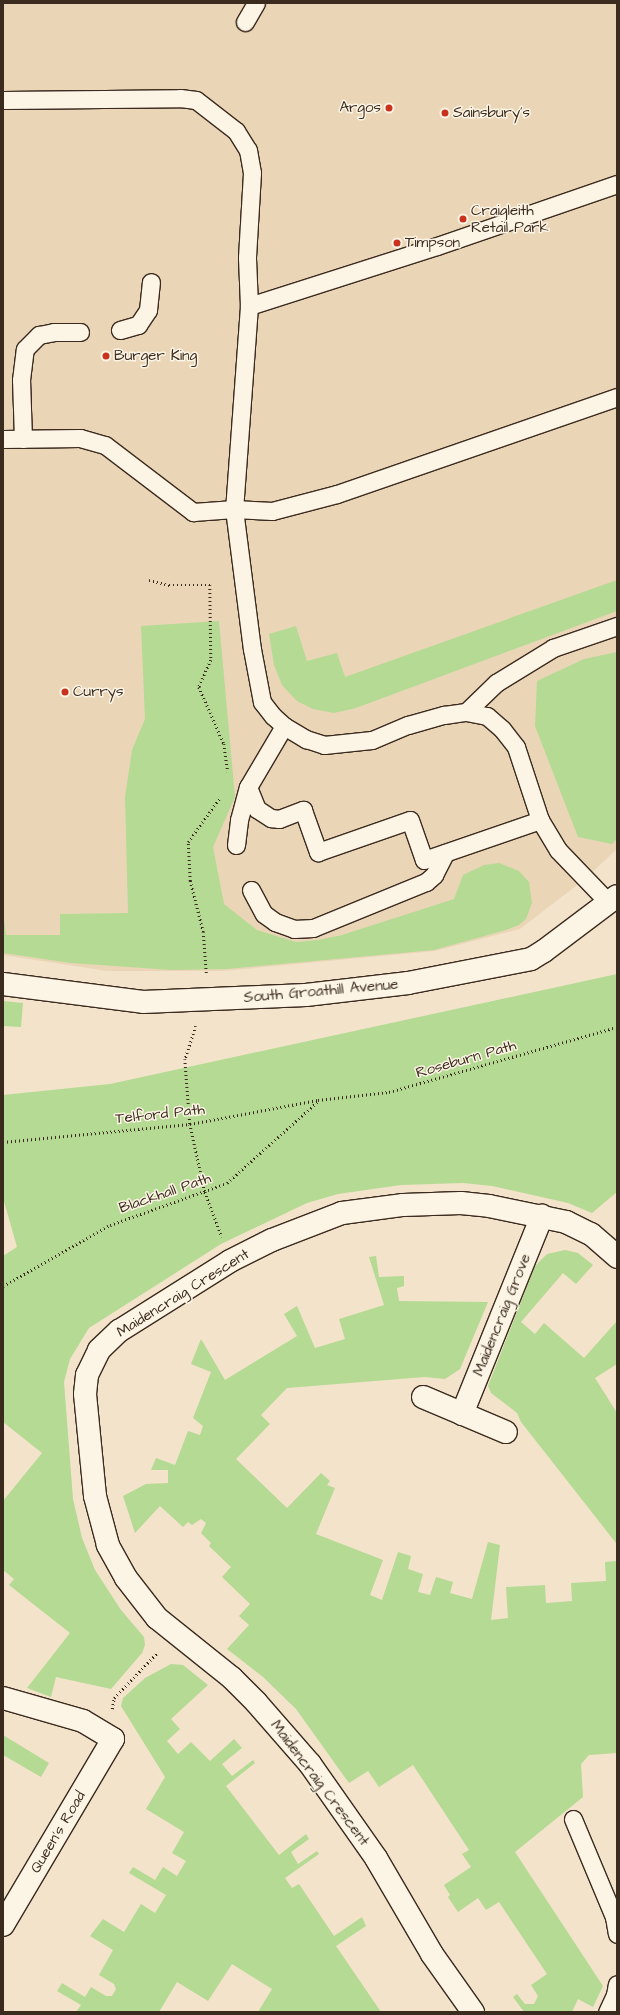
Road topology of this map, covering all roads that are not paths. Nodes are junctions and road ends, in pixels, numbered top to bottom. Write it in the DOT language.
graph roads {
  1 [pos="256,3"];
  2 [pos="245,22"];
  3 [pos="3,100"];
  4 [pos="617,184"];
  5 [pos="151,282"];
  6 [pos="249,306"];
  7 [pos="120,330"];
  8 [pos="80,332"];
  9 [pos="617,397"];
  10 [pos="3,439"];
  11 [pos="23,439"];
  12 [pos="234,509"];
  13 [pos="617,626"];
  14 [pos="466,712"];
  15 [pos="284,726"];
  16 [pos="248,787"];
  17 [pos="540,820"];
  18 [pos="236,845"];
  19 [pos="445,853"];
  20 [pos="251,890"];
  21 [pos="613,899"];
  22 [pos="3,984"];
  23 [pos="542,1216"];
  24 [pos="617,1258"];
  25 [pos="423,1397"];
  26 [pos="462,1414"];
  27 [pos="506,1432"];
  28 [pos="3,1698"];
  29 [pos="572,1819"];
  30 [pos="3,1925"];
  31 [pos="617,1934"];
  32 [pos="617,1984"];
  33 [pos="473,2012"];
  34 [pos="607,2012"];
  1 -- 2 [label="lane"];
  3 -- 6 [label="lane"];
  4 -- 6 [label="lane"];
  5 -- 7 [label="lane"];
  6 -- 12 [label="lane"];
  8 -- 11 [label="lane"];
  9 -- 12 [label="lane"];
  10 -- 11 [label="lane"];
  11 -- 12 [label="lane"];
  12 -- 15 [label="lane"];
  13 -- 14 [label="lane"];
  14 -- 15 [label="lane"];
  14 -- 17 [label="lane"];
  15 -- 16 [label="lane"];
  16 -- 18 [label="lane"];
  16 -- 19 [label="lane"];
  17 -- 19 [label="lane"];
  17 -- 21 [label="lane"];
  19 -- 20 [label="lane"];
  21 -- 22 [label="street, South Groathill Avenue"];
  23 -- 24 [label="street, Maidencraig Crescent"];
  23 -- 26 [label="street, Maidencraig Grove"];
  23 -- 33 [label="street, Maidencraig Crescent"];
  25 -- 26 [label="street"];
  26 -- 27 [label="street"];
  28 -- 30 [label="street, Queen's Road"];
  29 -- 31 [label="lane"];
  32 -- 34 [label="lane"];
}
